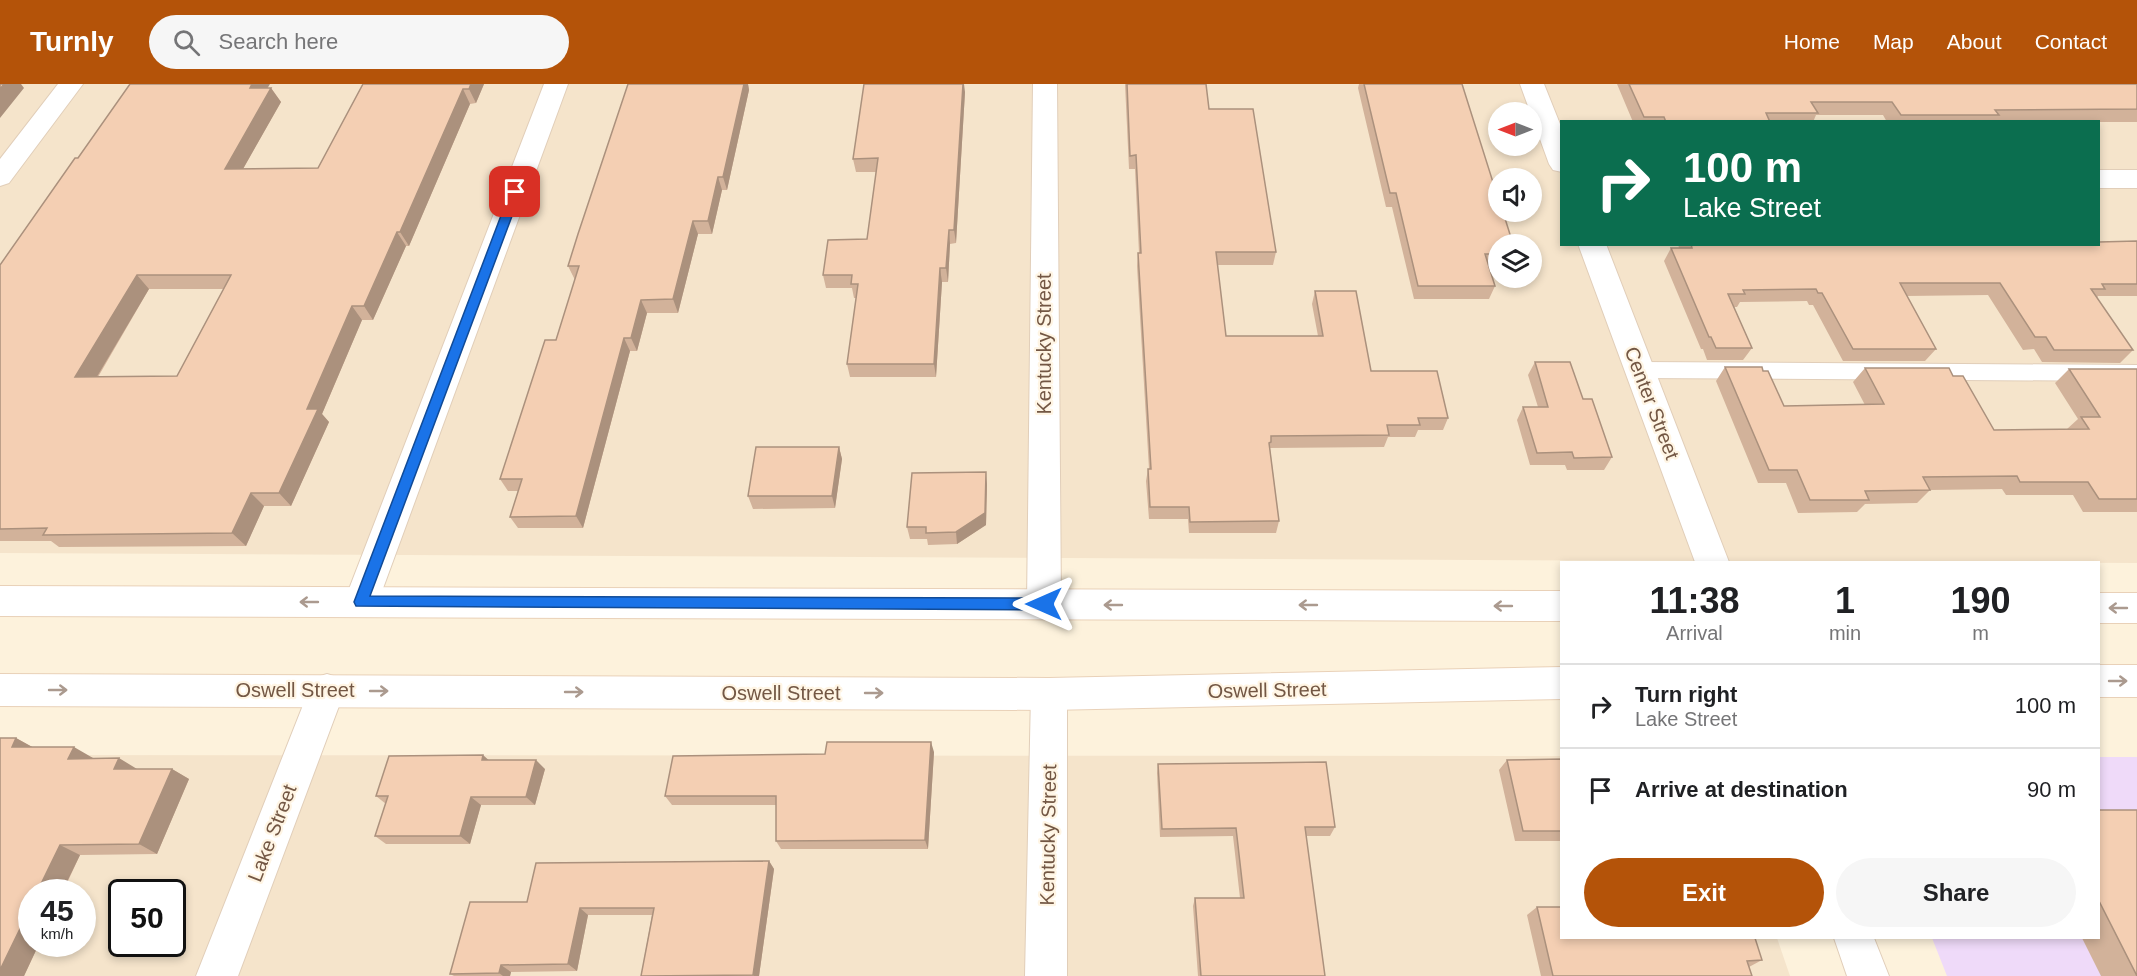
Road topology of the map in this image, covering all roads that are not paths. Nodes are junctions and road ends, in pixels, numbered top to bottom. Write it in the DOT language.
graph roads {
  1 [pos="70,84"];
  2 [pos="556,84"];
  3 [pos="1045,84"];
  4 [pos="1532,84"];
  5 [pos="1560,159"];
  6 [pos="0,177"];
  7 [pos="2100,179"];
  8 [pos="2137,179"];
  9 [pos="1593,246"];
  10 [pos="1639,370"];
  11 [pos="2137,373"];
  12 [pos="1712,561"];
  13 [pos="0,601"];
  14 [pos="361,602"];
  15 [pos="1044,604"];
  16 [pos="1560,606"];
  17 [pos="2100,608"];
  18 [pos="2137,608"];
  19 [pos="2100,681"];
  20 [pos="2137,681"];
  21 [pos="1560,683"];
  22 [pos="0,690"];
  23 [pos="327,690"];
  24 [pos="1049,694"];
  25 [pos="1854,939"];
  26 [pos="217,976"];
  27 [pos="1046,976"];
  28 [pos="1868,976"];
  1 -- 6 [label="street"];
  2 -- 14 [label="street"];
  3 -- 15 [label="street, Kentucky Street"];
  4 -- 5 [label="street"];
  7 -- 8 [label="street"];
  9 -- 10 [label="street, Center Street"];
  10 -- 11 [label="lane"];
  10 -- 12 [label="street, Center Street"];
  14 -- 13 [label="street, one-way"];
  14 -- 15 [label="street"];
  16 -- 15 [label="street, one-way"];
  18 -- 17 [label="street, one-way"];
  19 -- 20 [label="street, one-way"];
  21 -- 24 [label="street, Oswell Street"];
  22 -- 23 [label="street, Oswell Street, one-way"];
  23 -- 24 [label="street, Oswell Street, one-way"];
  23 -- 26 [label="street, Lake Street"];
  24 -- 27 [label="street, Kentucky Street"];
  25 -- 28 [label="street"];
}
